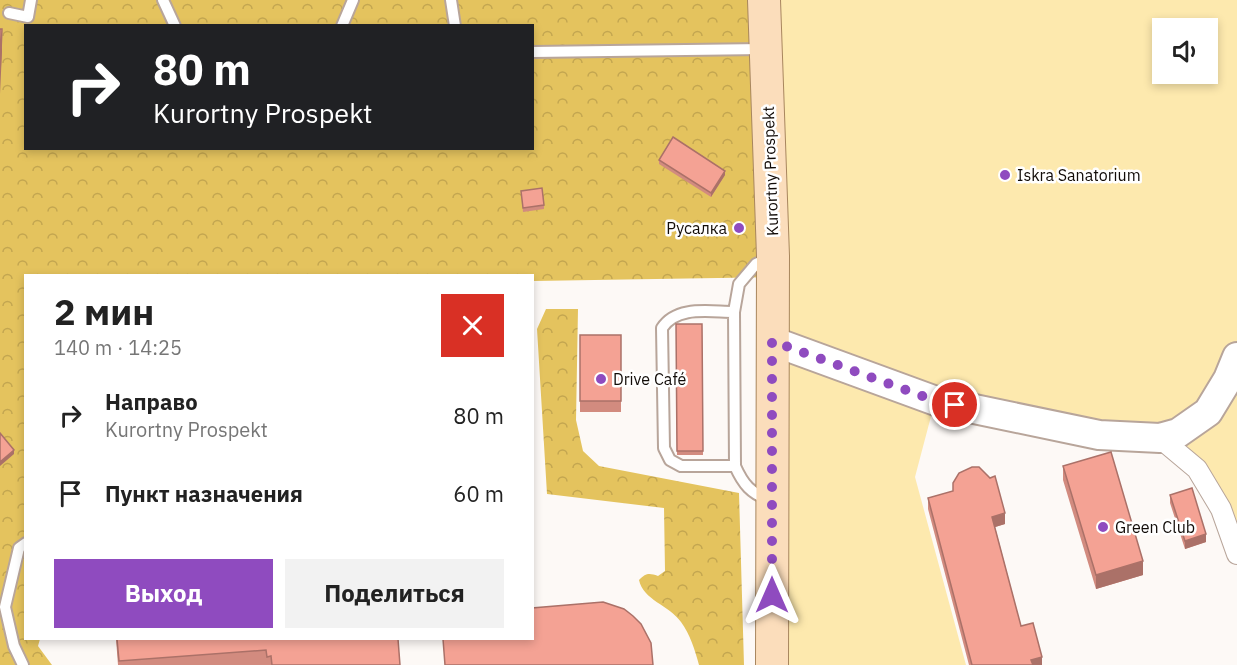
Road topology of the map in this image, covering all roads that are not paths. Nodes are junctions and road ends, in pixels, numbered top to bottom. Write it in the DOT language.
graph roads {
  1 [pos="31,0"];
  2 [pos="163,0"];
  3 [pos="353,0"];
  4 [pos="452,0"];
  5 [pos="764,0"];
  6 [pos="9,12"];
  7 [pos="174,24"];
  8 [pos="343,24"];
  9 [pos="455,24"];
  10 [pos="766,49"];
  11 [pos="534,52"];
  12 [pos="773,256"];
  13 [pos="697,312"];
  14 [pos="734,312"];
  15 [pos="697,324"];
  16 [pos="772,341"];
  17 [pos="1237,357"];
  18 [pos="1160,438"];
  19 [pos="698,454"];
  20 [pos="698,466"];
  21 [pos="735,466"];
  22 [pos="772,501"];
  23 [pos="24,544"];
  24 [pos="1237,555"];
  25 [pos="23,665"];
  26 [pos="772,665"];
  1 -- 6 [label="lane"];
  2 -- 7 [label="lane"];
  3 -- 8 [label="lane"];
  4 -- 9 [label="lane"];
  5 -- 10 [label="main road, Kurortny Prospekt"];
  10 -- 11 [label="lane"];
  10 -- 12 [label="main road, Kurortny Prospekt"];
  12 -- 14 [label="lane"];
  12 -- 16 [label="main road, Kurortny Prospekt"];
  13 -- 14 [label="lane"];
  13 -- 15 [label="lane"];
  13 -- 20 [label="lane"];
  14 -- 21 [label="lane"];
  16 -- 18 [label="street"];
  16 -- 22 [label="main road, Kurortny Prospekt"];
  17 -- 18 [label="street"];
  18 -- 24 [label="street"];
  19 -- 20 [label="lane"];
  20 -- 21 [label="lane"];
  21 -- 22 [label="lane"];
  22 -- 26 [label="main road, Kurortny Prospekt"];
  23 -- 25 [label="lane"];
}
